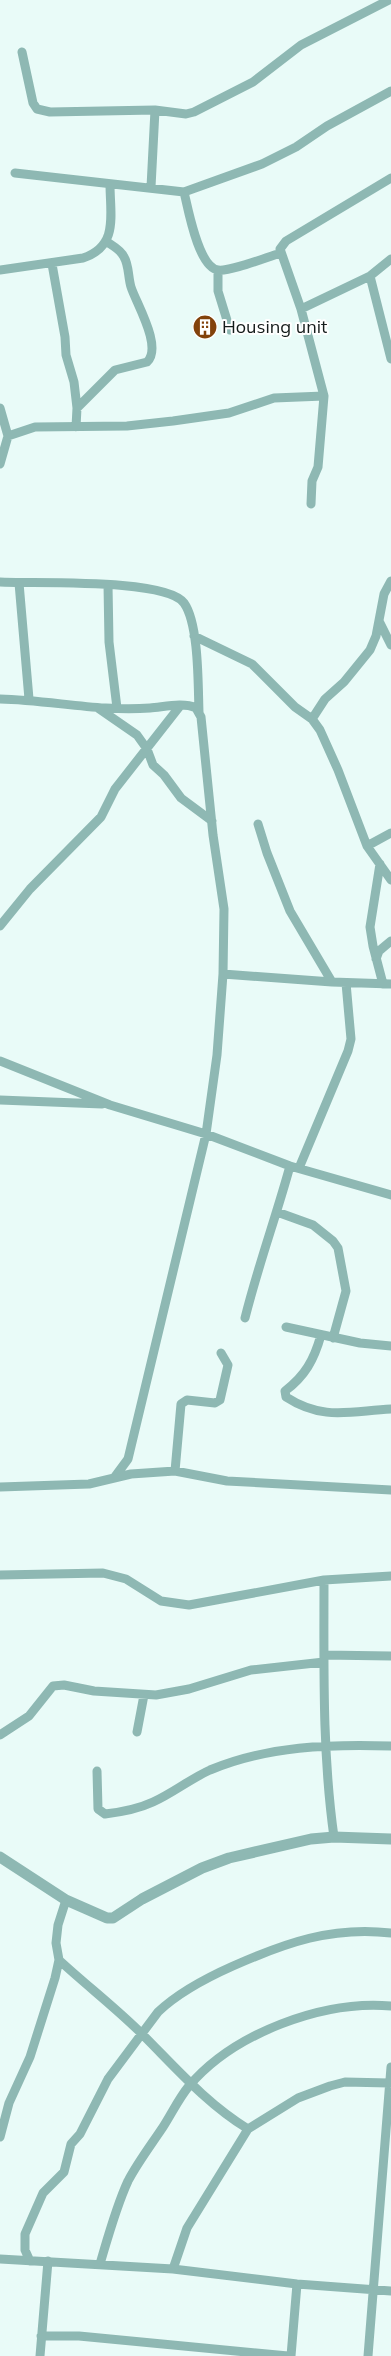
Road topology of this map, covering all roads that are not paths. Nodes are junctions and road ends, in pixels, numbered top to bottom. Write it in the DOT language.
graph roads {
  1 [pos="388,0"];
  2 [pos="22,52"];
  3 [pos="391,91"];
  4 [pos="155,110"];
  5 [pos="15,173"];
  6 [pos="391,178"];
  7 [pos="110,184"];
  8 [pos="151,187"];
  9 [pos="184,192"];
  10 [pos="107,242"];
  11 [pos="281,253"];
  12 [pos="391,260"];
  13 [pos="52,264"];
  14 [pos="0,270"];
  15 [pos="218,270"];
  16 [pos="370,276"];
  17 [pos="301,309"];
  18 [pos="230,330"];
  19 [pos="391,360"];
  20 [pos="324,396"];
  21 [pos="0,408"];
  22 [pos="77,408"];
  23 [pos="76,426"];
  24 [pos="8,436"];
  25 [pos="0,464"];
  26 [pos="311,504"];
  27 [pos="391,580"];
  28 [pos="0,582"];
  29 [pos="19,583"];
  30 [pos="108,585"];
  31 [pos="379,621"];
  32 [pos="194,636"];
  33 [pos="391,645"];
  34 [pos="0,699"];
  35 [pos="29,699"];
  36 [pos="96,706"];
  37 [pos="180,706"];
  38 [pos="117,708"];
  39 [pos="200,712"];
  40 [pos="312,719"];
  41 [pos="147,749"];
  42 [pos="212,821"];
  43 [pos="258,824"];
  44 [pos="391,833"];
  45 [pos="366,846"];
  46 [pos="380,864"];
  47 [pos="391,880"];
  48 [pos="0,926"];
  49 [pos="391,940"];
  50 [pos="376,960"];
  51 [pos="223,974"];
  52 [pos="332,982"];
  53 [pos="346,983"];
  54 [pos="387,984"];
  55 [pos="0,1061"];
  56 [pos="0,1100"];
  57 [pos="110,1105"];
  58 [pos="206,1134"];
  59 [pos="295,1167"];
  60 [pos="391,1196"];
  61 [pos="277,1212"];
  62 [pos="245,1318"];
  63 [pos="286,1327"];
  64 [pos="321,1335"];
  65 [pos="334,1338"];
  66 [pos="391,1346"];
  67 [pos="222,1353"];
  68 [pos="391,1409"];
  69 [pos="174,1471"];
  70 [pos="114,1478"];
  71 [pos="0,1486"];
  72 [pos="391,1490"];
  73 [pos="0,1575"];
  74 [pos="391,1576"];
  75 [pos="324,1580"];
  76 [pos="391,1656"];
  77 [pos="324,1658"];
  78 [pos="144,1695"];
  79 [pos="137,1732"];
  80 [pos="0,1735"];
  81 [pos="326,1746"];
  82 [pos="391,1746"];
  83 [pos="97,1771"];
  84 [pos="334,1837"];
  85 [pos="391,1839"];
  86 [pos="0,1856"];
  87 [pos="66,1900"];
  88 [pos="391,1933"];
  89 [pos="59,1960"];
  90 [pos="391,2006"];
  91 [pos="141,2033"];
  92 [pos="391,2067"];
  93 [pos="390,2083"];
  94 [pos="190,2084"];
  95 [pos="248,2128"];
  96 [pos="0,2137"];
  97 [pos="0,2259"];
  98 [pos="30,2261"];
  99 [pos="48,2262"];
  100 [pos="100,2264"];
  101 [pos="173,2269"];
  102 [pos="297,2284"];
  103 [pos="373,2290"];
  104 [pos="391,2291"];
  105 [pos="41,2336"];
  106 [pos="40,2356"];
  107 [pos="290,2356"];
  108 [pos="368,2356"];
  1 -- 4 [label="street"];
  2 -- 4 [label="street"];
  3 -- 9 [label="street"];
  4 -- 8 [label="street"];
  5 -- 7 [label="street"];
  6 -- 11 [label="street"];
  7 -- 8 [label="street"];
  7 -- 10 [label="street"];
  8 -- 9 [label="street"];
  9 -- 15 [label="street"];
  10 -- 13 [label="street"];
  10 -- 22 [label="street"];
  11 -- 15 [label="street"];
  11 -- 17 [label="street"];
  12 -- 16 [label="street"];
  13 -- 14 [label="street"];
  13 -- 22 [label="street"];
  15 -- 18 [label="street"];
  16 -- 17 [label="street"];
  16 -- 19 [label="street"];
  17 -- 20 [label="street"];
  20 -- 23 [label="street"];
  20 -- 26 [label="street"];
  21 -- 24 [label="street"];
  22 -- 23 [label="street"];
  23 -- 24 [label="street"];
  24 -- 25 [label="street"];
  27 -- 31 [label="street"];
  28 -- 29 [label="street"];
  29 -- 30 [label="street"];
  29 -- 35 [label="street"];
  30 -- 32 [label="street"];
  30 -- 38 [label="street"];
  31 -- 33 [label="street"];
  31 -- 40 [label="street"];
  32 -- 39 [label="street"];
  32 -- 40 [label="street"];
  34 -- 35 [label="street"];
  35 -- 36 [label="street"];
  36 -- 38 [label="street"];
  36 -- 41 [label="street"];
  37 -- 38 [label="street"];
  37 -- 39 [label="street"];
  37 -- 41 [label="street"];
  39 -- 42 [label="street"];
  40 -- 45 [label="street"];
  41 -- 42 [label="street"];
  41 -- 48 [label="street"];
  42 -- 51 [label="street"];
  43 -- 52 [label="street"];
  44 -- 45 [label="street"];
  45 -- 46 [label="street"];
  46 -- 47 [label="street"];
  46 -- 50 [label="street"];
  49 -- 50 [label="street"];
  50 -- 54 [label="street"];
  51 -- 52 [label="street"];
  51 -- 58 [label="street"];
  52 -- 53 [label="street"];
  53 -- 54 [label="street"];
  53 -- 59 [label="street"];
  55 -- 57 [label="street"];
  56 -- 57 [label="street"];
  57 -- 58 [label="street"];
  58 -- 59 [label="street"];
  58 -- 70 [label="street"];
  59 -- 60 [label="street"];
  59 -- 61 [label="street"];
  61 -- 62 [label="street"];
  61 -- 65 [label="street"];
  63 -- 64 [label="street"];
  64 -- 65 [label="street"];
  64 -- 68 [label="street"];
  65 -- 66 [label="street"];
  67 -- 69 [label="street"];
  69 -- 70 [label="street"];
  69 -- 72 [label="street"];
  70 -- 71 [label="street"];
  73 -- 75 [label="street"];
  74 -- 75 [label="street"];
  75 -- 77 [label="street"];
  76 -- 77 [label="street"];
  77 -- 78 [label="street"];
  77 -- 81 [label="street"];
  78 -- 79 [label="street"];
  78 -- 80 [label="street"];
  81 -- 82 [label="street"];
  81 -- 83 [label="street"];
  81 -- 84 [label="street"];
  84 -- 85 [label="street"];
  84 -- 87 [label="street"];
  86 -- 87 [label="street"];
  87 -- 89 [label="street"];
  88 -- 91 [label="street"];
  89 -- 91 [label="street"];
  89 -- 96 [label="street"];
  90 -- 94 [label="street"];
  91 -- 94 [label="street"];
  91 -- 98 [label="street"];
  92 -- 93 [label="street"];
  93 -- 95 [label="street"];
  93 -- 103 [label="street"];
  94 -- 95 [label="street"];
  94 -- 100 [label="street"];
  95 -- 101 [label="street"];
  97 -- 98 [label="street"];
  98 -- 99 [label="street"];
  99 -- 100 [label="street"];
  99 -- 105 [label="street"];
  100 -- 101 [label="street"];
  101 -- 102 [label="street"];
  102 -- 103 [label="street"];
  102 -- 107 [label="street"];
  103 -- 104 [label="street"];
  103 -- 108 [label="street"];
  105 -- 106 [label="street"];
  105 -- 107 [label="street"];
}
